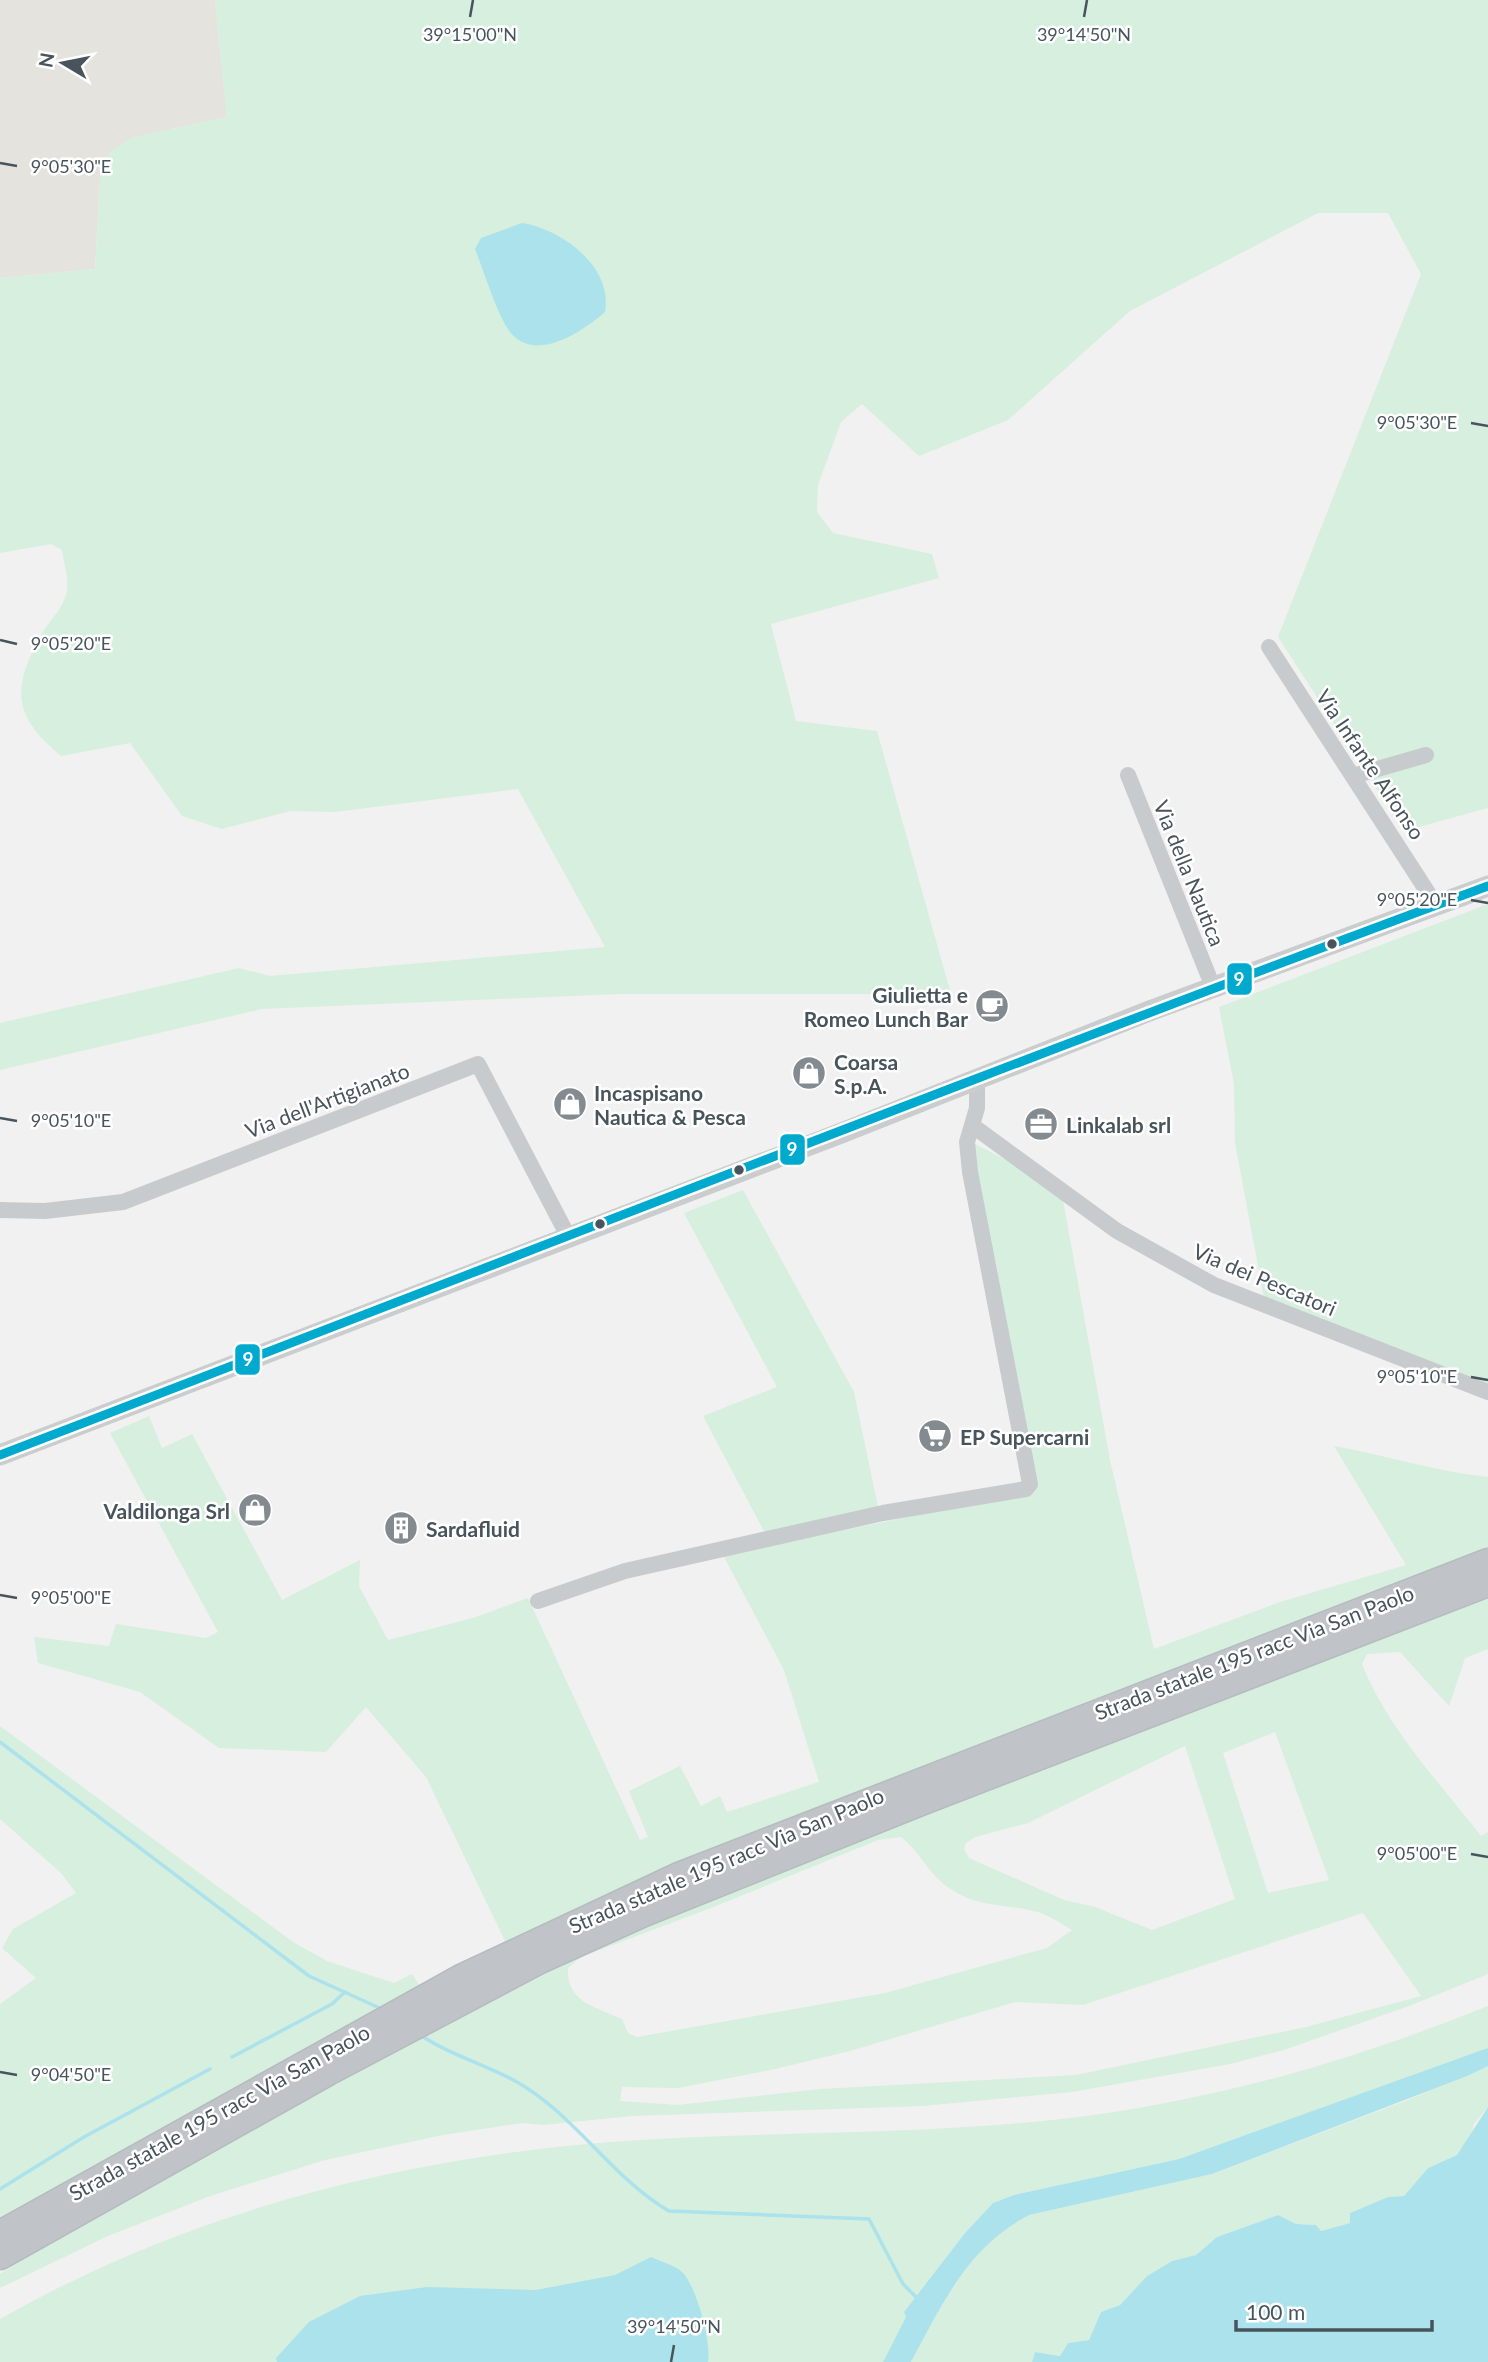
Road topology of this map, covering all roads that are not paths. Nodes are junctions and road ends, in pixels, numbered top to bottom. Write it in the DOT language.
graph roads {
  1 [pos="1269,647"];
  2 [pos="1426,755"];
  3 [pos="1128,775"];
  4 [pos="1353,776"];
  5 [pos="1488,886"];
  6 [pos="1436,905"];
  7 [pos="1213,987"];
  8 [pos="976,1080"];
  9 [pos="973,1126"];
  10 [pos="0,1210"];
  11 [pos="569,1238"];
  12 [pos="1488,1392"];
  13 [pos="0,1455"];
  14 [pos="1488,1562"];
  15 [pos="1488,1583"];
  16 [pos="538,1601"];
  17 [pos="537,1951"];
  18 [pos="118,2180"];
  19 [pos="0,2234"];
  20 [pos="0,2256"];
  1 -- 4 [label="street, Via Infante Alfonso"];
  2 -- 4 [label="street"];
  3 -- 7 [label="street, Via della Nautica"];
  4 -- 6 [label="street, Via Infante Alfonso"];
  5 -- 6 [label="main road"];
  6 -- 7 [label="main road"];
  7 -- 8 [label="main road"];
  8 -- 9 [label="street"];
  8 -- 11 [label="main road"];
  9 -- 12 [label="street, Via dei Pescatori"];
  9 -- 16 [label="street"];
  10 -- 11 [label="street, Via dell'Artigianato"];
  11 -- 13 [label="main road"];
  14 -- 17 [label="highway, Strada statale 195 racc Via San Paolo"];
  15 -- 17 [label="highway, Strada statale 195 racc Via San Paolo"];
  17 -- 18 [label="highway, Strada statale 195 racc Via San Paolo"];
  18 -- 19 [label="highway, Strada statale 195 racc Via San Paolo"];
  18 -- 20 [label="highway, Strada statale 195 racc Via San Paolo"];
}
